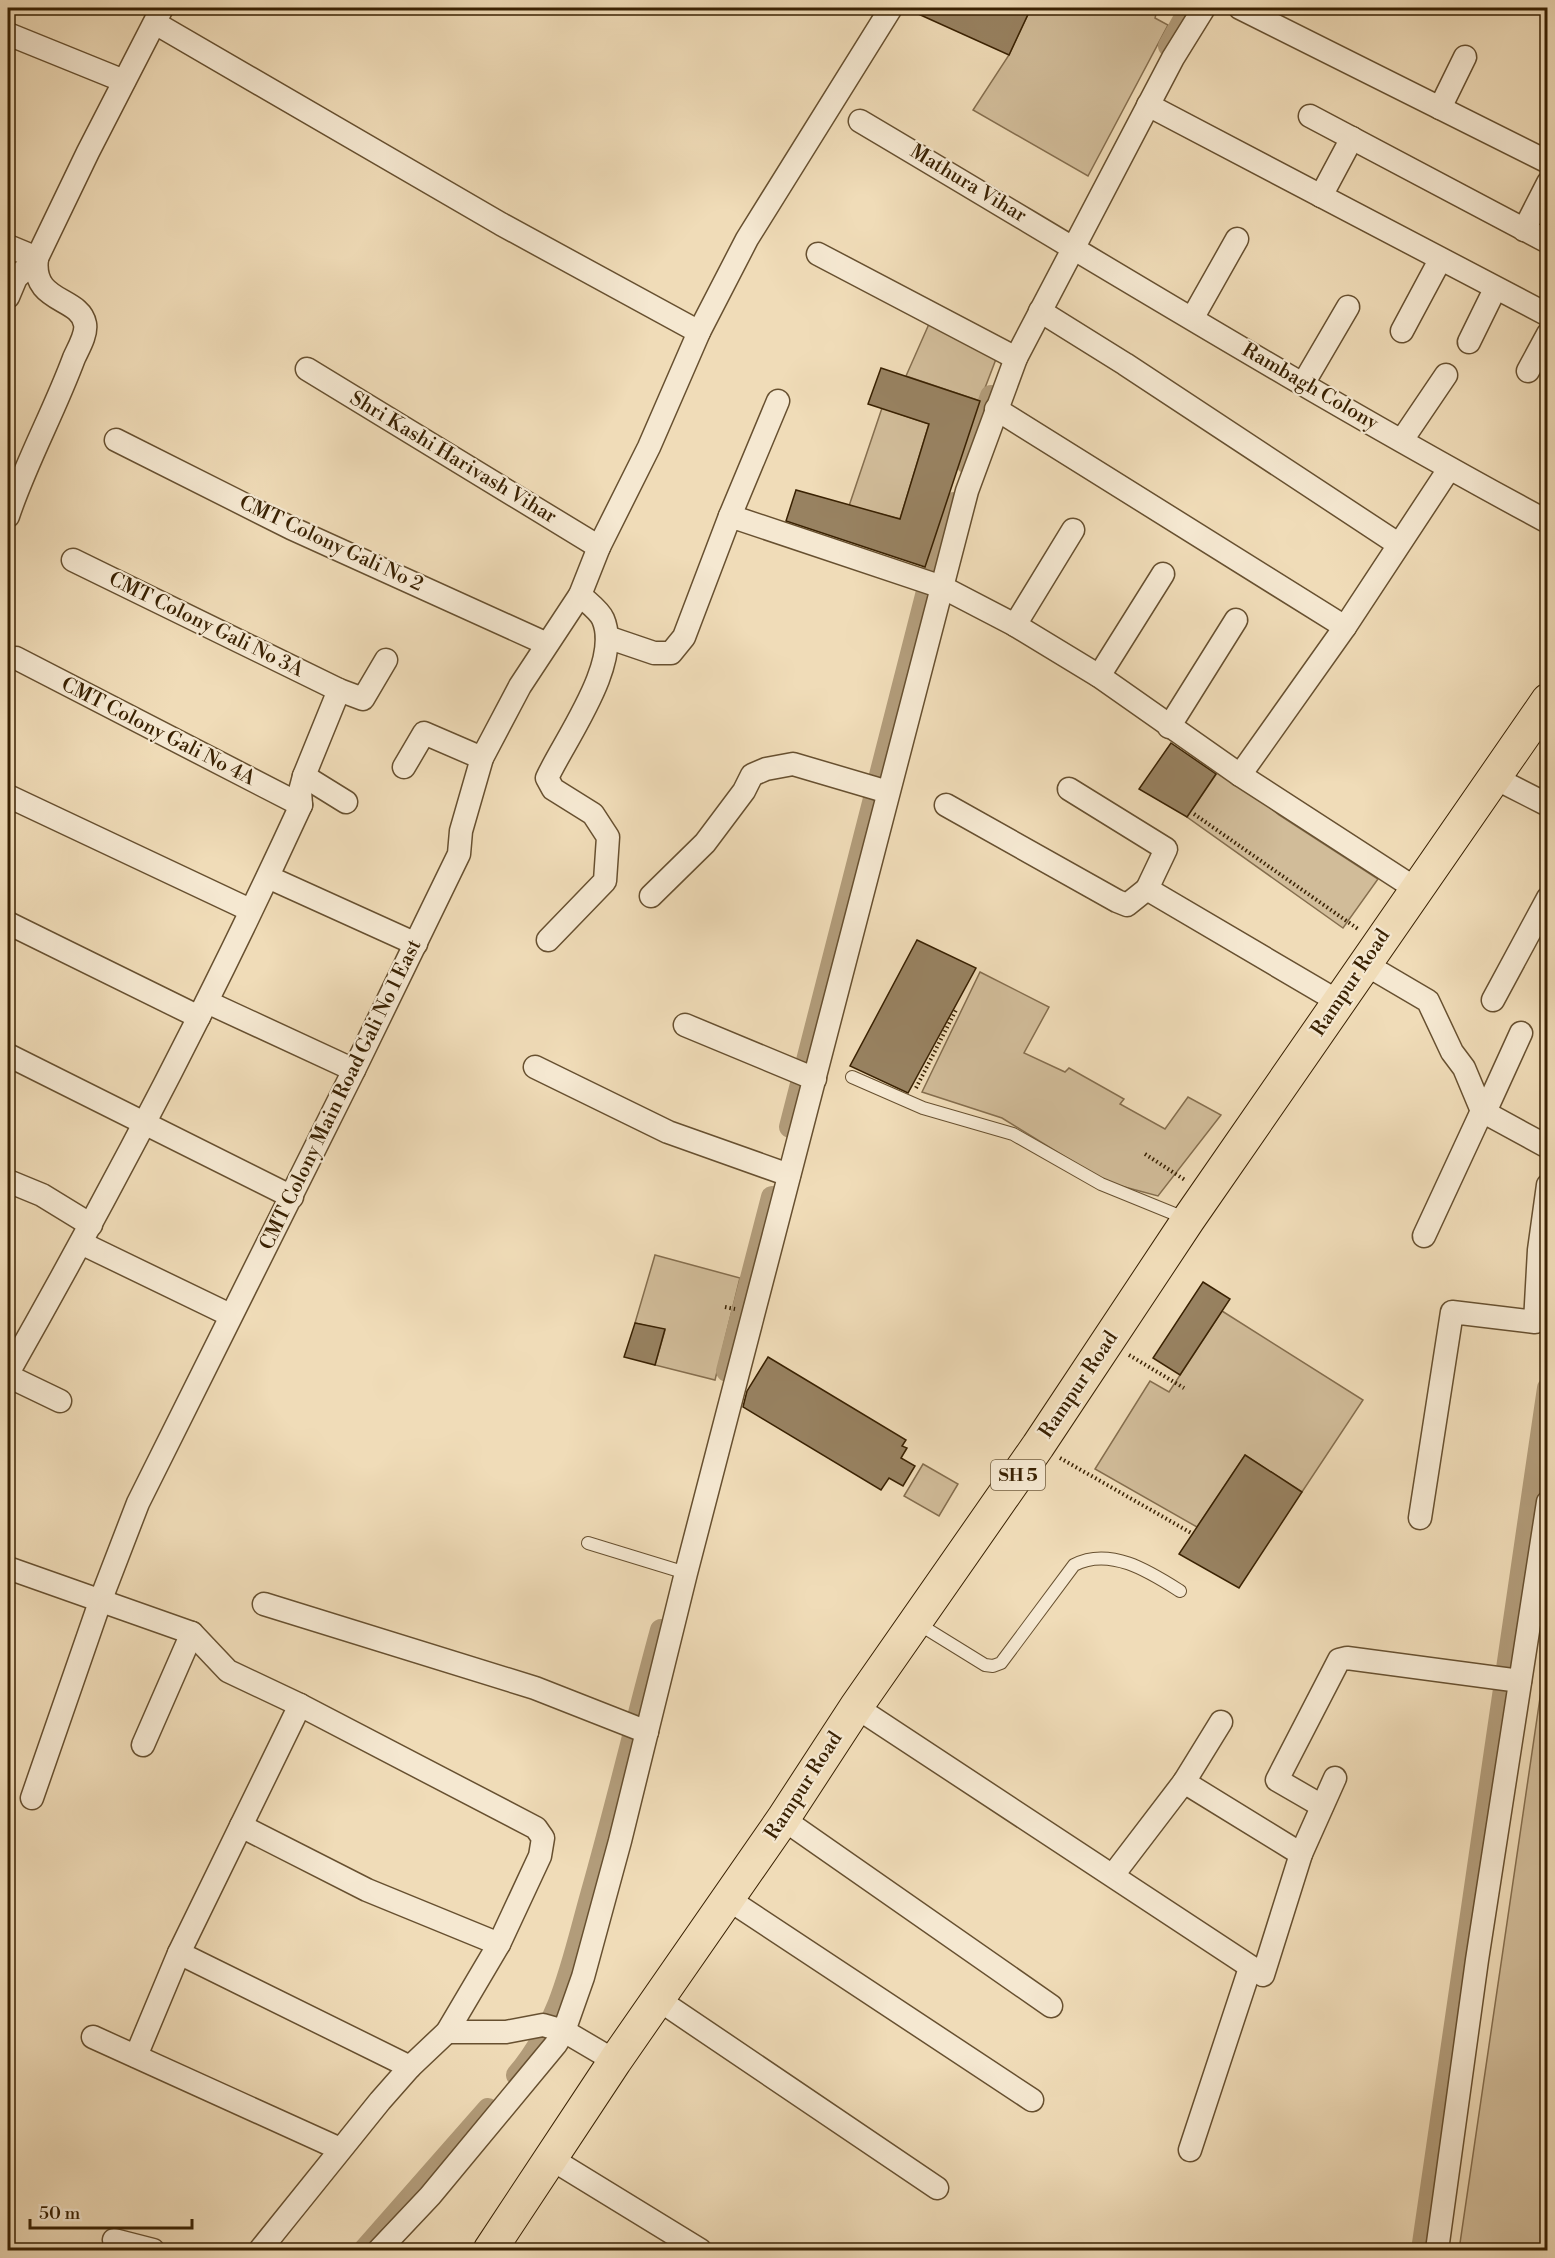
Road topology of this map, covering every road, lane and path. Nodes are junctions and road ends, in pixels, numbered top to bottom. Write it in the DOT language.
graph roads {
  1 [pos="891,8"];
  2 [pos="1204,8"];
  3 [pos="1240,8"];
  4 [pos="159,15"];
  5 [pos="8,34"];
  6 [pos="1465,57"];
  7 [pos="124,81"];
  8 [pos="1148,105"];
  9 [pos="1440,108"];
  10 [pos="1310,116"];
  11 [pos="860,121"];
  12 [pos="1352,138"];
  13 [pos="1548,162"];
  14 [pos="1548,183"];
  15 [pos="1321,196"];
  16 [pos="1524,230"];
  17 [pos="1237,239"];
  18 [pos="1548,242"];
  19 [pos="1067,243"];
  20 [pos="8,246"];
  21 [pos="818,254"];
  22 [pos="37,258"];
  23 [pos="1440,260"];
  24 [pos="1496,289"];
  25 [pos="8,297"];
  26 [pos="1348,307"];
  27 [pos="1040,311"];
  28 [pos="1548,315"];
  29 [pos="1193,317"];
  30 [pos="1402,331"];
  31 [pos="699,332"];
  32 [pos="1548,334"];
  33 [pos="1468,342"];
  34 [pos="1010,355"];
  35 [pos="307,369"];
  36 [pos="1528,371"];
  37 [pos="1446,375"];
  38 [pos="1303,384"];
  39 [pos="778,401"];
  40 [pos="996,409"];
  41 [pos="116,440"];
  42 [pos="1402,440"];
  43 [pos="1449,469"];
  44 [pos="8,516"];
  45 [pos="730,516"];
  46 [pos="1548,522"];
  47 [pos="1073,530"];
  48 [pos="1398,544"];
  49 [pos="599,547"];
  50 [pos="72,560"];
  51 [pos="1163,574"];
  52 [pos="934,584"];
  53 [pos="580,595"];
  54 [pos="1236,620"];
  55 [pos="1015,625"];
  56 [pos="1345,627"];
  57 [pos="607,637"];
  58 [pos="547,644"];
  59 [pos="12,653"];
  60 [pos="386,660"];
  61 [pos="1099,676"];
  62 [pos="339,690"];
  63 [pos="1548,700"];
  64 [pos="1169,727"];
  65 [pos="482,758"];
  66 [pos="404,767"];
  67 [pos="1240,775"];
  68 [pos="304,776"];
  69 [pos="1493,777"];
  70 [pos="1069,789"];
  71 [pos="882,790"];
  72 [pos="8,796"];
  73 [pos="346,802"];
  74 [pos="1548,804"];
  75 [pos="301,805"];
  76 [pos="946,805"];
  77 [pos="1194,814"];
  78 [pos="268,877"];
  79 [pos="1147,889"];
  80 [pos="1416,889"];
  81 [pos="651,896"];
  82 [pos="1548,898"];
  83 [pos="250,910"];
  84 [pos="8,923"];
  85 [pos="548,940"];
  86 [pos="416,944"];
  87 [pos="1372,954"];
  88 [pos="1493,1000"];
  89 [pos="1339,1002"];
  90 [pos="203,1009"];
  91 [pos="956,1010"];
  92 [pos="685,1025"];
  93 [pos="1521,1033"];
  94 [pos="8,1055"];
  95 [pos="535,1067"];
  96 [pos="354,1070"];
  97 [pos="807,1076"];
  98 [pos="852,1077"];
  99 [pos="909,1102"];
  100 [pos="1483,1112"];
  101 [pos="143,1123"];
  102 [pos="1548,1147"];
  103 [pos="1145,1154"];
  104 [pos="782,1173"];
  105 [pos="8,1181"];
  106 [pos="1548,1185"];
  107 [pos="292,1197"];
  108 [pos="1197,1207"];
  109 [pos="86,1234"];
  110 [pos="1424,1236"];
  111 [pos="230,1315"];
  112 [pos="1107,1342"];
  113 [pos="8,1374"];
  114 [pos="1184,1388"];
  115 [pos="60,1401"];
  116 [pos="1038,1446"];
  117 [pos="1548,1502"];
  118 [pos="1419,1518"];
  119 [pos="1546,1526"];
  120 [pos="1193,1534"];
  121 [pos="588,1543"];
  122 [pos="8,1568"];
  123 [pos="680,1572"];
  124 [pos="1180,1591"];
  125 [pos="101,1599"];
  126 [pos="264,1604"];
  127 [pos="916,1623"];
  128 [pos="192,1633"];
  129 [pos="1510,1680"];
  130 [pos="300,1705"];
  131 [pos="855,1707"];
  132 [pos="1221,1722"];
  133 [pos="637,1728"];
  134 [pos="143,1745"];
  135 [pos="1335,1778"];
  136 [pos="1184,1782"];
  137 [pos="32,1798"];
  138 [pos="1322,1806"];
  139 [pos="783,1819"];
  140 [pos="241,1826"];
  141 [pos="1301,1854"];
  142 [pos="1113,1875"];
  143 [pos="728,1899"];
  144 [pos="499,1944"];
  145 [pos="180,1953"];
  146 [pos="1250,1968"];
  147 [pos="659,2000"];
  148 [pos="1051,2007"];
  149 [pos="555,2028"];
  150 [pos="447,2032"];
  151 [pos="93,2037"];
  152 [pos="136,2056"];
  153 [pos="615,2061"];
  154 [pos="410,2067"];
  155 [pos="1032,2100"];
  156 [pos="340,2149"];
  157 [pos="1190,2150"];
  158 [pos="550,2158"];
  159 [pos="938,2188"];
  160 [pos="114,2240"];
  161 [pos="153,2250"];
  162 [pos="260,2250"];
  163 [pos="379,2250"];
  164 [pos="490,2250"];
  165 [pos="700,2250"];
  166 [pos="1437,2250"];
  1 -- 31 [label="street, CMT Colony Main Road Gali No 1 East"];
  2 -- 8 [label="street"];
  3 -- 9 [label="street"];
  4 -- 7 [label="street"];
  4 -- 31 [label="street"];
  5 -- 7 [label="street"];
  6 -- 9 [label="street"];
  7 -- 22 [label="street"];
  8 -- 15 [label="street"];
  8 -- 19 [label="street"];
  9 -- 13 [label="street"];
  10 -- 12 [label="street"];
  11 -- 19 [label="street, Mathura Vihar"];
  12 -- 15 [label="street"];
  12 -- 16 [label="street"];
  14 -- 16 [label="street"];
  15 -- 23 [label="street"];
  16 -- 18 [label="street"];
  17 -- 29 [label="street"];
  19 -- 27 [label="street"];
  19 -- 29 [label="street, Rambagh Colony"];
  20 -- 22 [label="street"];
  21 -- 34 [label="street"];
  22 -- 25 [label="street"];
  22 -- 44 [label="street"];
  23 -- 24 [label="street"];
  23 -- 30 [label="street"];
  24 -- 28 [label="street"];
  24 -- 33 [label="street"];
  26 -- 38 [label="street"];
  27 -- 34 [label="street"];
  27 -- 48 [label="street"];
  29 -- 38 [label="street, Rambagh Colony"];
  31 -- 49 [label="street, CMT Colony Main Road Gali No 1 East"];
  32 -- 36 [label="street"];
  34 -- 40 [label="street"];
  35 -- 49 [label="street, Shri Kashi Harivash Vihar"];
  37 -- 42 [label="street"];
  38 -- 42 [label="street, Rambagh Colony"];
  39 -- 45 [label="street"];
  40 -- 52 [label="street"];
  40 -- 56 [label="street"];
  41 -- 58 [label="street, CMT Colony Gali No 2"];
  42 -- 43 [label="street, Rambagh Colony"];
  43 -- 46 [label="street, Rambagh Colony"];
  43 -- 48 [label="street"];
  45 -- 52 [label="street"];
  45 -- 57 [label="street"];
  47 -- 55 [label="street"];
  48 -- 56 [label="street"];
  49 -- 53 [label="street, CMT Colony Main Road Gali No 1 East"];
  50 -- 62 [label="street, CMT Colony Gali No 3A"];
  51 -- 61 [label="street"];
  52 -- 55 [label="street"];
  52 -- 71 [label="street"];
  53 -- 57 [label="street"];
  53 -- 58 [label="street, CMT Colony Main Road Gali No 1 East"];
  54 -- 64 [label="street"];
  55 -- 61 [label="street"];
  56 -- 67 [label="street"];
  57 -- 85 [label="street"];
  58 -- 65 [label="street, CMT Colony Main Road Gali No 1 East"];
  59 -- 75 [label="street, CMT Colony Gali No 4A"];
  60 -- 62 [label="street, CMT Colony Gali No 3A"];
  61 -- 64 [label="street"];
  62 -- 68 [label="street"];
  63 -- 69 [label="main road, Rampur Road / SH 5"];
  64 -- 67 [label="street"];
  65 -- 66 [label="street"];
  65 -- 86 [label="street, CMT Colony Main Road Gali No 1 East"];
  67 -- 80 [label="street"];
  68 -- 73 [label="street"];
  68 -- 75 [label="street"];
  69 -- 74 [label="street"];
  69 -- 80 [label="main road, Rampur Road / SH 5"];
  70 -- 79 [label="street"];
  71 -- 81 [label="street"];
  71 -- 97 [label="street"];
  72 -- 83 [label="street"];
  75 -- 78 [label="street"];
  76 -- 79 [label="street"];
  77 -- 87 [label="path"];
  78 -- 83 [label="street"];
  78 -- 86 [label="street"];
  79 -- 89 [label="street"];
  80 -- 87 [label="main road, Rampur Road / SH 5"];
  82 -- 88 [label="street"];
  83 -- 90 [label="street"];
  84 -- 90 [label="street"];
  86 -- 96 [label="street, CMT Colony Main Road Gali No 1 East"];
  87 -- 89 [label="main road, Rampur Road / SH 5"];
  87 -- 100 [label="street"];
  89 -- 108 [label="main road, Rampur Road / SH 5"];
  90 -- 96 [label="street"];
  90 -- 101 [label="street"];
  91 -- 99 [label="path"];
  92 -- 97 [label="street"];
  93 -- 100 [label="street"];
  94 -- 101 [label="street"];
  95 -- 104 [label="street"];
  96 -- 107 [label="street, CMT Colony Main Road Gali No 1 East"];
  97 -- 104 [label="street"];
  98 -- 99 [label="lane"];
  99 -- 108 [label="lane"];
  100 -- 102 [label="street"];
  100 -- 110 [label="street"];
  101 -- 107 [label="street"];
  101 -- 109 [label="street"];
  103 -- 108 [label="path"];
  104 -- 123 [label="street"];
  105 -- 109 [label="street"];
  106 -- 118 [label="street"];
  107 -- 111 [label="street, CMT Colony Main Road Gali No 1 East"];
  108 -- 112 [label="main road, Rampur Road / SH 5"];
  109 -- 111 [label="street"];
  109 -- 113 [label="street"];
  111 -- 125 [label="street, CMT Colony Main Road Gali No 1 East"];
  112 -- 114 [label="path"];
  112 -- 116 [label="main road, Rampur Road / SH 5"];
  113 -- 115 [label="street"];
  116 -- 120 [label="path"];
  116 -- 127 [label="main road, Rampur Road / SH 5"];
  117 -- 119 [label="street"];
  119 -- 129 [label="street"];
  121 -- 123 [label="lane"];
  122 -- 125 [label="street"];
  123 -- 133 [label="street"];
  124 -- 127 [label="lane"];
  125 -- 128 [label="street"];
  125 -- 137 [label="street, CMT Colony Main Road Gali No 1 East"];
  126 -- 133 [label="street"];
  127 -- 131 [label="main road, Rampur Road / SH 5"];
  128 -- 130 [label="street"];
  128 -- 134 [label="street"];
  129 -- 138 [label="street"];
  129 -- 166 [label="street"];
  130 -- 140 [label="street"];
  130 -- 144 [label="street"];
  131 -- 139 [label="main road, Rampur Road / SH 5"];
  131 -- 142 [label="street"];
  132 -- 136 [label="street"];
  133 -- 149 [label="street"];
  135 -- 138 [label="street"];
  136 -- 141 [label="street"];
  136 -- 142 [label="street"];
  138 -- 141 [label="street"];
  139 -- 143 [label="main road, Rampur Road / SH 5"];
  139 -- 148 [label="street"];
  140 -- 144 [label="street"];
  140 -- 145 [label="street"];
  141 -- 146 [label="street"];
  142 -- 146 [label="street"];
  143 -- 147 [label="main road, Rampur Road / SH 5"];
  143 -- 155 [label="street"];
  144 -- 150 [label="street"];
  145 -- 152 [label="street"];
  145 -- 154 [label="street"];
  146 -- 157 [label="street"];
  147 -- 153 [label="main road, Rampur Road / SH 5"];
  147 -- 159 [label="street"];
  149 -- 150 [label="street"];
  149 -- 153 [label="street"];
  149 -- 163 [label="street"];
  150 -- 154 [label="street"];
  151 -- 152 [label="street"];
  152 -- 156 [label="street"];
  153 -- 158 [label="main road, Rampur Road / SH 5"];
  154 -- 156 [label="street"];
  156 -- 162 [label="street"];
  158 -- 164 [label="main road, Rampur Road / SH 5"];
  158 -- 165 [label="street"];
  160 -- 161 [label="street"];
}
